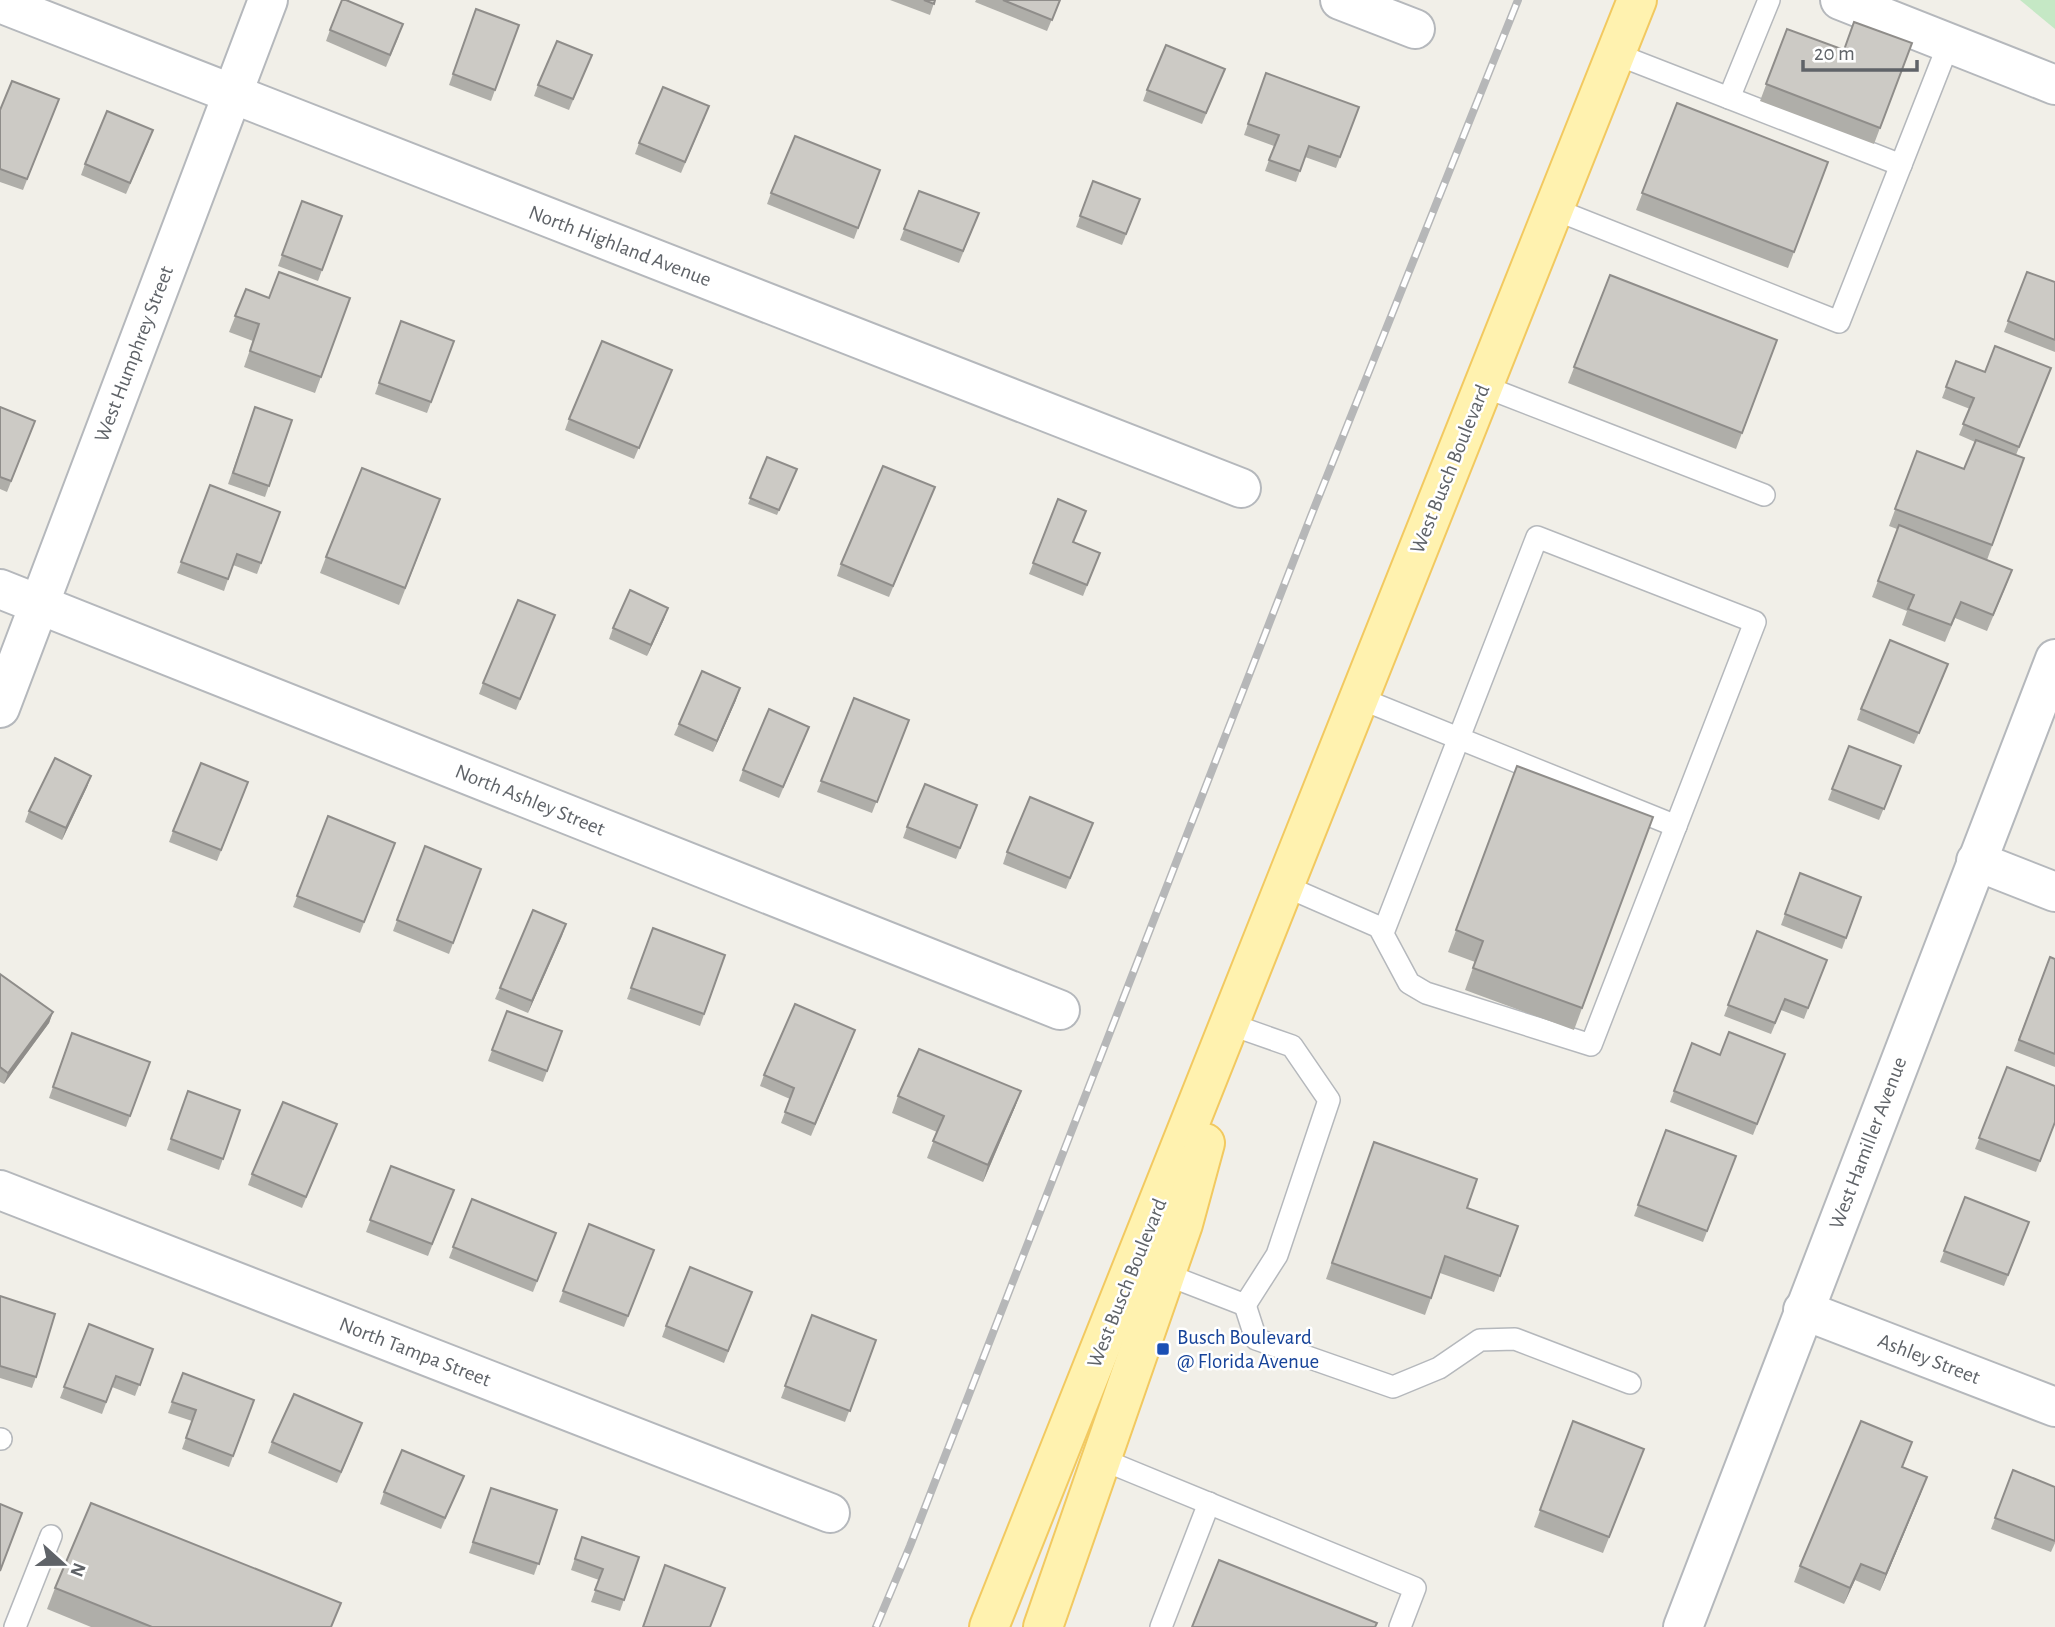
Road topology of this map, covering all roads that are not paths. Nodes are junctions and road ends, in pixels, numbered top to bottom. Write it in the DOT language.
graph roads {
  1 [pos="268,0"];
  2 [pos="1340,0"];
  3 [pos="1637,0"];
  4 [pos="1769,0"];
  5 [pos="1840,0"];
  6 [pos="0,3"];
  7 [pos="1415,29"];
  8 [pos="1949,43"];
  9 [pos="1616,54"];
  10 [pos="2055,85"];
  11 [pos="231,95"];
  12 [pos="1729,98"];
  13 [pos="1901,165"];
  14 [pos="1554,209"];
  15 [pos="1483,386"];
  16 [pos="1241,488"];
  17 [pos="1764,495"];
  18 [pos="0,589"];
  19 [pos="40,605"];
  20 [pos="2055,659"];
  21 [pos="1359,698"];
  22 [pos="0,708"];
  23 [pos="1459,738"];
  24 [pos="1676,826"];
  25 [pos="1976,861"];
  26 [pos="1285,886"];
  27 [pos="2055,892"];
  28 [pos="1383,933"];
  29 [pos="1264,939"];
  30 [pos="1060,1010"];
  31 [pos="1238,1027"];
  32 [pos="0,1191"];
  33 [pos="1165,1274"];
  34 [pos="1245,1305"];
  35 [pos="1803,1310"];
  36 [pos="1630,1383"];
  37 [pos="2055,1407"];
  38 [pos="1101,1459"];
  39 [pos="1209,1503"];
  40 [pos="830,1513"];
  41 [pos="51,1536"];
  42 [pos="15,1627"];
  43 [pos="989,1627"];
  44 [pos="1043,1627"];
  45 [pos="1161,1627"];
  46 [pos="1400,1627"];
  47 [pos="1683,1627"];
  1 -- 11 [label="street, West Humphrey Street"];
  2 -- 7 [label="street"];
  3 -- 9 [label="main road, West Busch Boulevard"];
  4 -- 12 [label="lane"];
  5 -- 8 [label="street"];
  6 -- 11 [label="street, North Highland Avenue"];
  8 -- 10 [label="street"];
  8 -- 13 [label="lane"];
  9 -- 12 [label="lane"];
  9 -- 14 [label="main road, West Busch Boulevard"];
  11 -- 16 [label="street, North Highland Avenue"];
  11 -- 19 [label="street, West Humphrey Street"];
  12 -- 13 [label="lane"];
  13 -- 14 [label="lane"];
  14 -- 15 [label="main road, West Busch Boulevard"];
  15 -- 17 [label="lane"];
  15 -- 21 [label="main road, West Busch Boulevard"];
  18 -- 19 [label="street, North Ashley Street"];
  19 -- 22 [label="street, West Humphrey Street"];
  19 -- 30 [label="street, North Ashley Street"];
  20 -- 25 [label="street, West Hamiller Avenue"];
  21 -- 23 [label="lane"];
  21 -- 26 [label="main road, West Busch Boulevard"];
  23 -- 24 [label="lane"];
  23 -- 24 [label="lane"];
  23 -- 28 [label="lane"];
  24 -- 28 [label="lane"];
  25 -- 27 [label="street"];
  25 -- 35 [label="street, West Hamiller Avenue"];
  26 -- 28 [label="lane"];
  26 -- 29 [label="main road, West Busch Boulevard"];
  29 -- 31 [label="main road, West Busch Boulevard"];
  29 -- 43 [label="main road, West Busch Boulevard"];
  31 -- 33 [label="main road, West Busch Boulevard"];
  31 -- 34 [label="lane"];
  32 -- 40 [label="street, North Tampa Street"];
  33 -- 34 [label="lane"];
  33 -- 38 [label="main road, West Busch Boulevard"];
  34 -- 36 [label="lane"];
  35 -- 37 [label="street, Ashley Street"];
  35 -- 47 [label="street, West Hamiller Avenue"];
  38 -- 39 [label="lane"];
  38 -- 44 [label="main road, West Busch Boulevard"];
  39 -- 45 [label="lane"];
  39 -- 46 [label="lane"];
  41 -- 42 [label="lane"];
}
